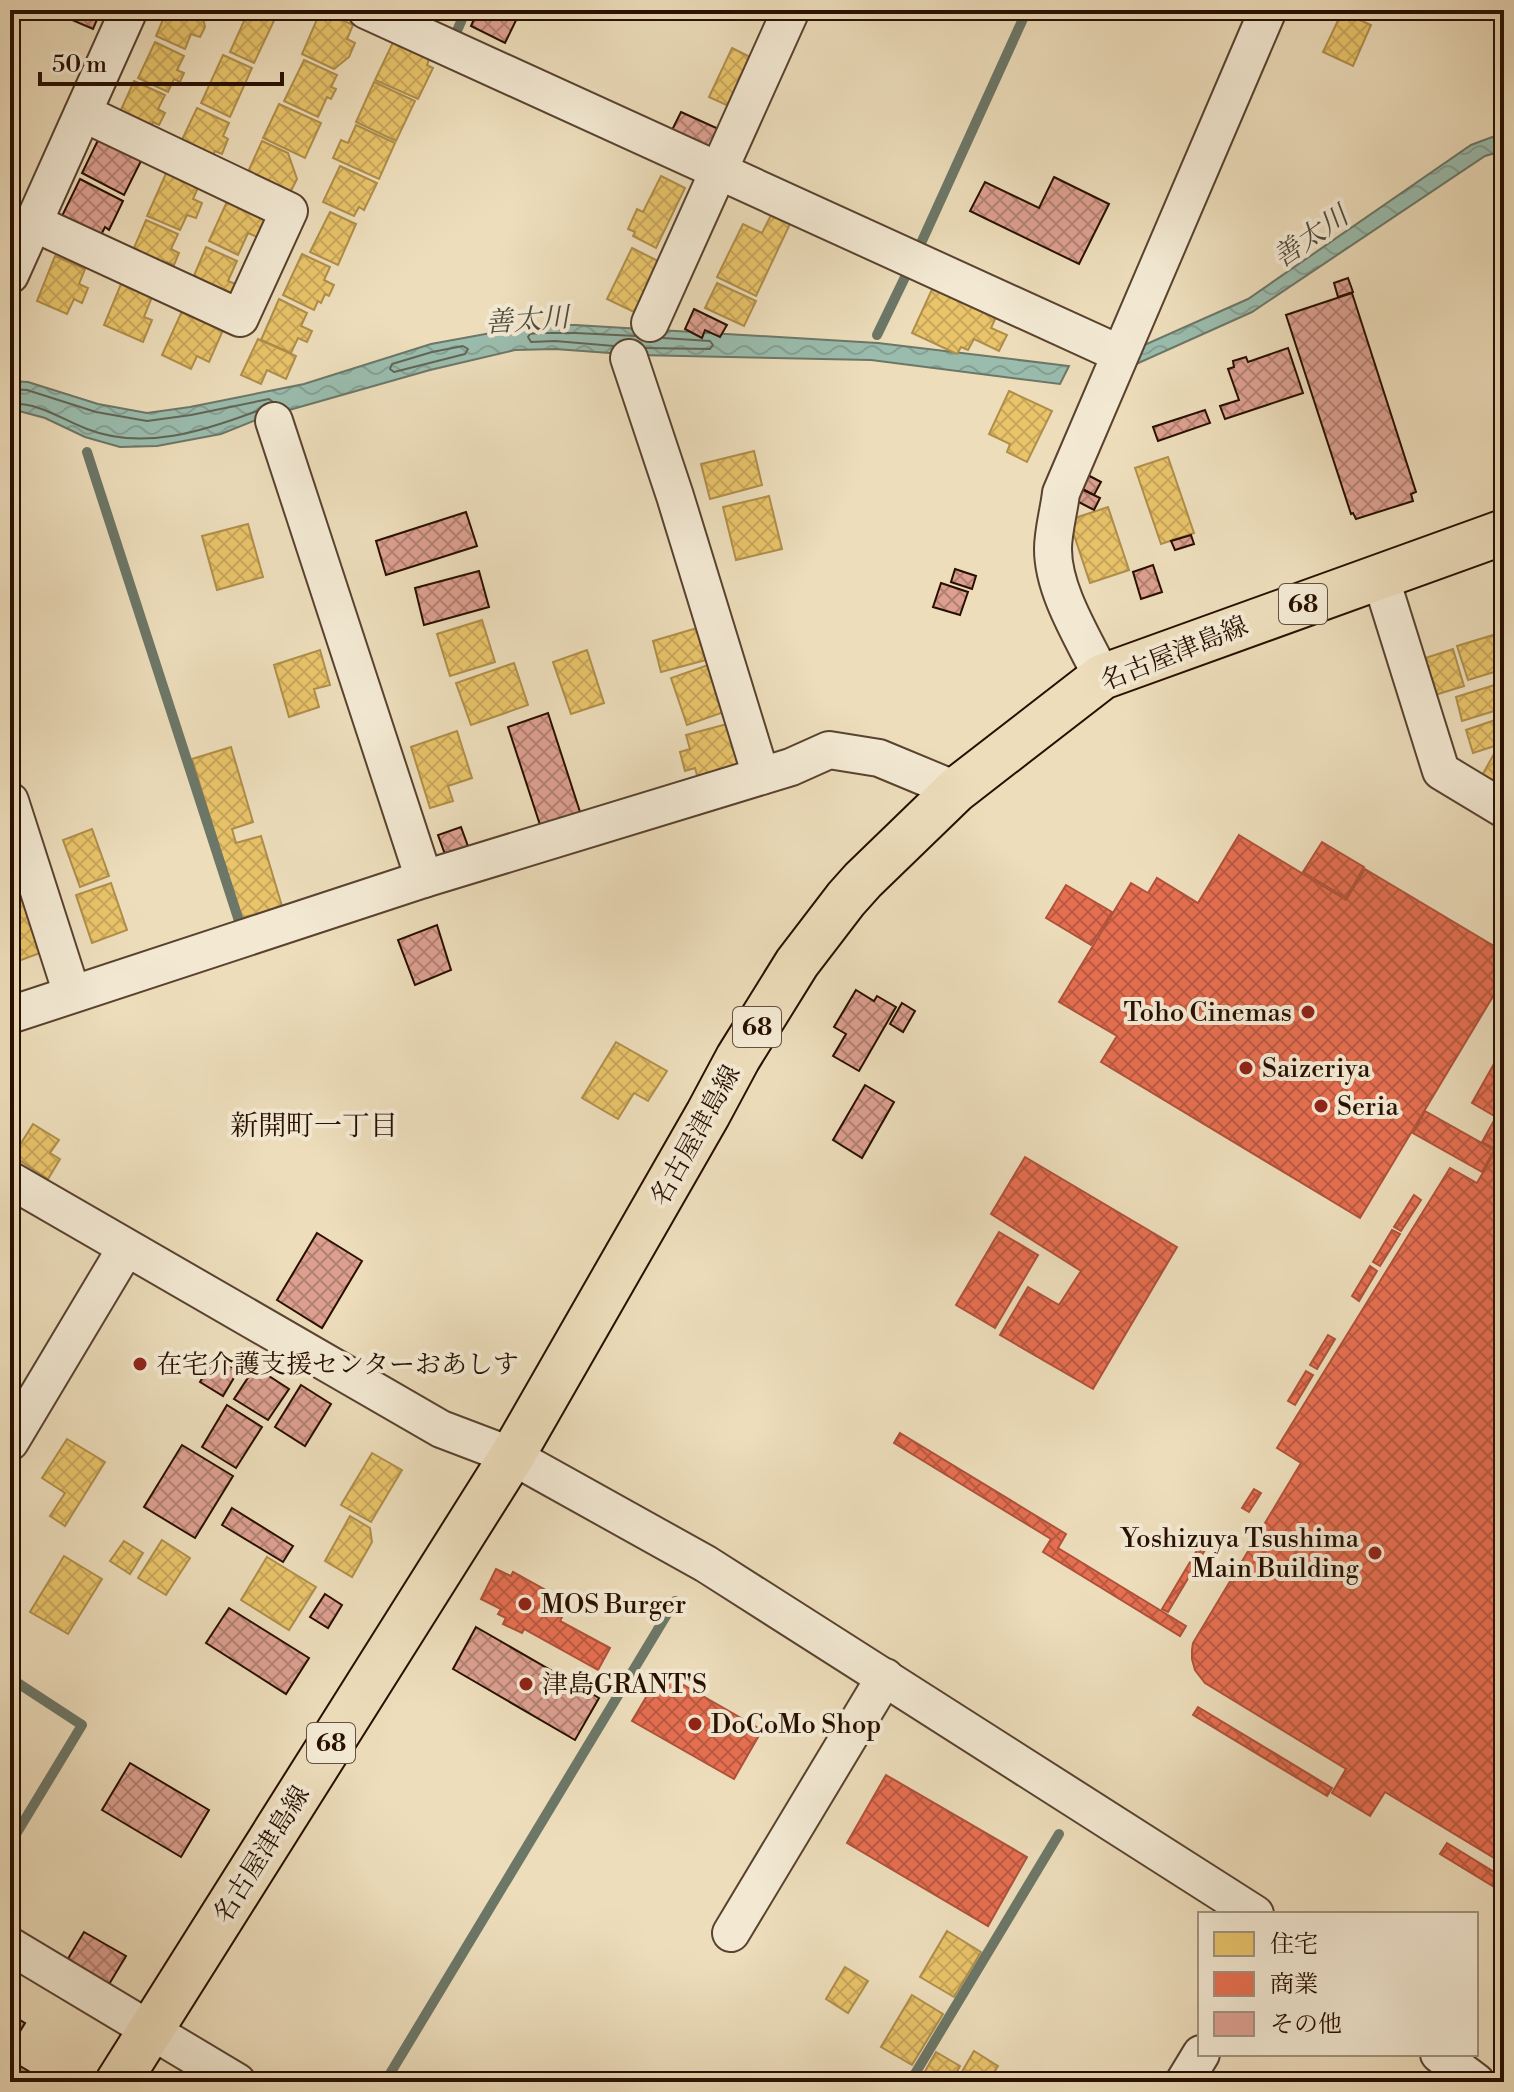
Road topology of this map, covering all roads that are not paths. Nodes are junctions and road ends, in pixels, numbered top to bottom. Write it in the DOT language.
graph roads {
  1 [pos="129,10"];
  2 [pos="366,10"];
  3 [pos="791,10"];
  4 [pos="1268,10"];
  5 [pos="83,113"];
  6 [pos="717,171"];
  7 [pos="34,223"];
  8 [pos="10,275"];
  9 [pos="650,323"];
  10 [pos="1120,354"];
  11 [pos="629,358"];
  12 [pos="274,421"];
  13 [pos="1504,532"];
  14 [pos="1380,576"];
  15 [pos="1102,677"];
  16 [pos="761,776"];
  17 [pos="956,790"];
  18 [pos="10,801"];
  19 [pos="1504,809"];
  20 [pos="424,879"];
  21 [pos="72,994"];
  22 [pos="10,1015"];
  23 [pos="10,1180"];
  24 [pos="126,1248"];
  25 [pos="10,1442"];
  26 [pos="512,1456"];
  27 [pos="885,1677"];
  28 [pos="1252,1912"];
  29 [pos="731,1933"];
  30 [pos="10,1946"];
  31 [pos="151,2030"];
  32 [pos="1200,2056"];
  33 [pos="1442,2056"];
  34 [pos="118,2082"];
  35 [pos="237,2082"];
  36 [pos="1184,2082"];
  37 [pos="1476,2082"];
  1 -- 5 [label="street"];
  2 -- 6 [label="street"];
  3 -- 6 [label="street"];
  4 -- 10 [label="street"];
  5 -- 7 [label="street"];
  5 -- 7 [label="street"];
  6 -- 9 [label="street"];
  6 -- 10 [label="street"];
  7 -- 8 [label="street"];
  10 -- 15 [label="street"];
  11 -- 16 [label="street"];
  12 -- 20 [label="street"];
  13 -- 14 [label="main road, 名古屋津島線 / 68"];
  14 -- 15 [label="main road, 名古屋津島線 / 68"];
  14 -- 19 [label="street"];
  15 -- 17 [label="main road, 名古屋津島線 / 68"];
  16 -- 17 [label="street"];
  16 -- 20 [label="street"];
  17 -- 26 [label="main road, 名古屋津島線 / 68"];
  18 -- 21 [label="street"];
  20 -- 21 [label="street"];
  21 -- 22 [label="street"];
  23 -- 24 [label="street"];
  24 -- 25 [label="street"];
  24 -- 26 [label="street"];
  26 -- 27 [label="street"];
  26 -- 31 [label="main road, 名古屋津島線 / 68"];
  27 -- 28 [label="street"];
  27 -- 29 [label="street"];
  30 -- 31 [label="street"];
  31 -- 34 [label="main road, 68"];
  31 -- 35 [label="street"];
  32 -- 36 [label="street"];
  33 -- 37 [label="street"];
}
